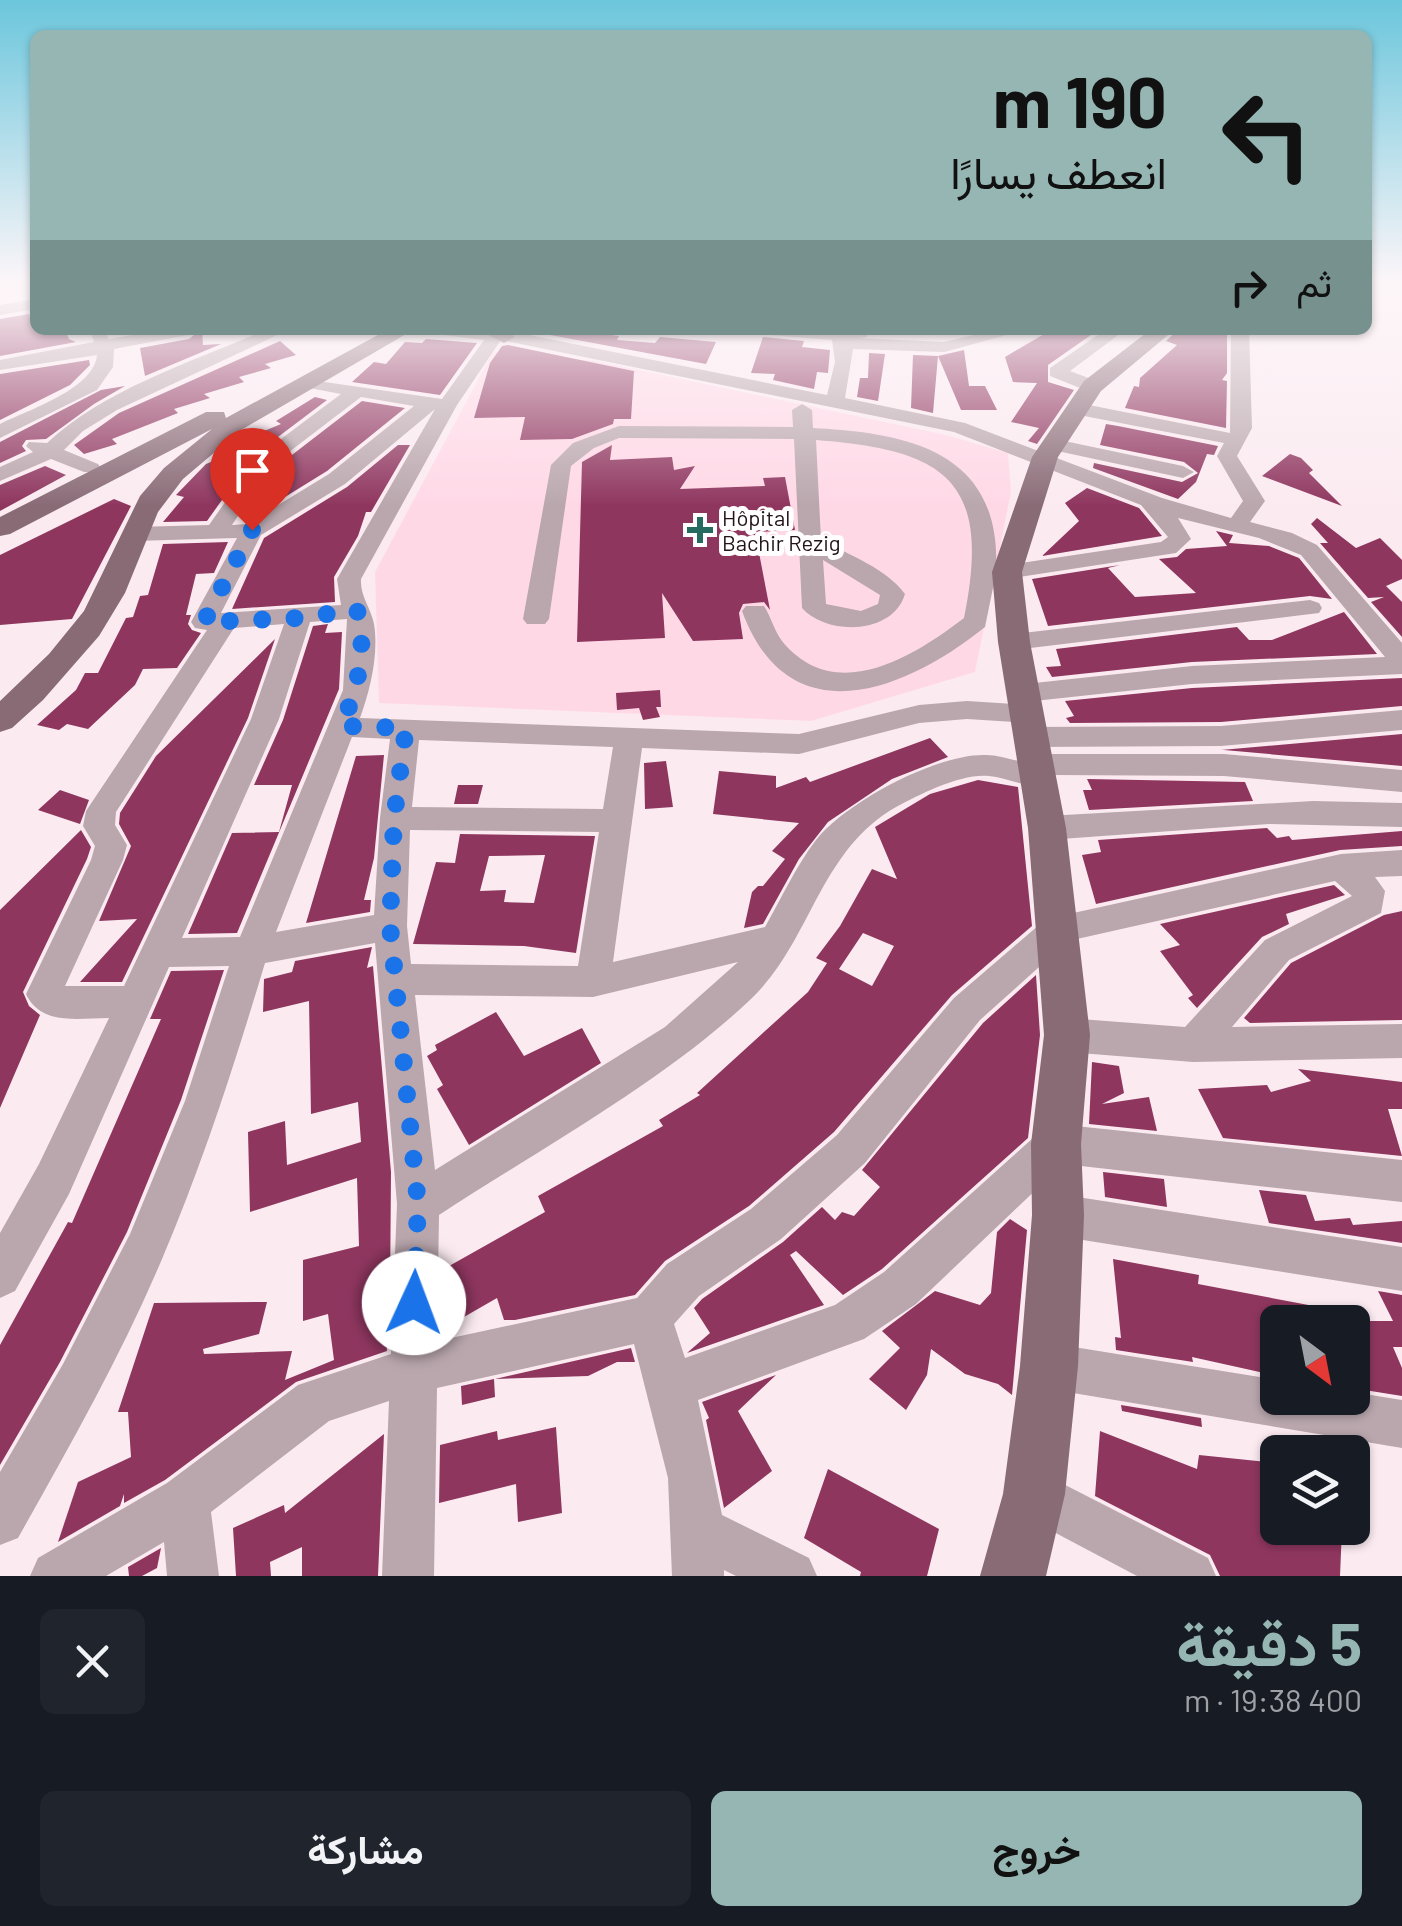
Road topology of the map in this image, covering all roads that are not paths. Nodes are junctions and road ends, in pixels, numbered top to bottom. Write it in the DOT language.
graph roads {
  1 [pos="106,359"];
  2 [pos="216,359"];
  3 [pos="308,359"];
  4 [pos="330,359"];
  5 [pos="353,359"];
  6 [pos="473,359"];
  7 [pos="626,359"];
  8 [pos="838,359"];
  9 [pos="1075,359"];
  10 [pos="1130,359"];
  11 [pos="1241,359"];
  12 [pos="311,383"];
  13 [pos="356,392"];
  14 [pos="801,392"];
  15 [pos="1086,397"];
  16 [pos="835,399"];
  17 [pos="439,404"];
  18 [pos="803,430"];
  19 [pos="1,432"];
  20 [pos="1236,440"];
  21 [pos="1050,451"];
  22 [pos="50,452"];
  23 [pos="91,468"];
  24 [pos="1183,472"];
  25 [pos="0,476"];
  26 [pos="1145,499"];
  27 [pos="0,516"];
  28 [pos="0,528"];
  29 [pos="1235,528"];
  30 [pos="252,530"];
  31 [pos="135,534"];
  32 [pos="214,534"];
  33 [pos="810,542"];
  34 [pos="1007,572"];
  35 [pos="1310,608"];
  36 [pos="357,610"];
  37 [pos="756,611"];
  38 [pos="298,618"];
  39 [pos="536,618"];
  40 [pos="224,624"];
  41 [pos="1014,642"];
  42 [pos="1402,662"];
  43 [pos="3,714"];
  44 [pos="1402,720"];
  45 [pos="341,726"];
  46 [pos="406,728"];
  47 [pos="629,735"];
  48 [pos="1032,737"];
  49 [pos="1402,782"];
  50 [pos="1402,815"];
  51 [pos="394,818"];
  52 [pos="619,821"];
  53 [pos="1047,828"];
  54 [pos="1402,863"];
  55 [pos="1340,867"];
  56 [pos="390,926"];
  57 [pos="1058,929"];
  58 [pos="776,939"];
  59 [pos="252,951"];
  60 [pos="156,954"];
  61 [pos="396,980"];
  62 [pos="593,982"];
  63 [pos="134,1002"];
  64 [pos="1067,1035"];
  65 [pos="1402,1041"];
  66 [pos="1193,1045"];
  67 [pos="1056,1144"];
  68 [pos="1402,1181"];
  69 [pos="418,1204"];
  70 [pos="1058,1215"];
  71 [pos="1402,1269"];
  72 [pos="0,1276"];
  73 [pos="649,1318"];
  74 [pos="1048,1366"];
  75 [pos="412,1370"];
  76 [pos="671,1386"];
  77 [pos="1402,1424"];
  78 [pos="1034,1494"];
  79 [pos="185,1501"];
  80 [pos="0,1520"];
  81 [pos="700,1554"];
  82 [pos="56,1576"];
  83 [pos="194,1576"];
  84 [pos="408,1576"];
  85 [pos="791,1576"];
  86 [pos="1013,1576"];
  87 [pos="1190,1576"];
  1 -- 19 [label="street"];
  2 -- 22 [label="street"];
  3 -- 23 [label="main road"];
  4 -- 28 [label="main road"];
  5 -- 12 [label="main road"];
  6 -- 17 [label="street"];
  7 -- 14 [label="street"];
  8 -- 16 [label="street"];
  9 -- 15 [label="street"];
  10 -- 15 [label="main road"];
  11 -- 20 [label="street"];
  12 -- 13 [label="street"];
  12 -- 31 [label="main road"];
  13 -- 17 [label="street"];
  13 -- 32 [label="street"];
  14 -- 16 [label="street"];
  14 -- 18 [label="street"];
  15 -- 20 [label="street"];
  15 -- 21 [label="main road"];
  16 -- 21 [label="street"];
  17 -- 30 [label="street"];
  17 -- 36 [label="street"];
  18 -- 33 [label="street"];
  18 -- 37 [label="street"];
  18 -- 39 [label="street"];
  19 -- 22 [label="street"];
  20 -- 29 [label="street"];
  21 -- 24 [label="street"];
  21 -- 26 [label="street"];
  21 -- 34 [label="main road"];
  22 -- 23 [label="street"];
  22 -- 25 [label="street"];
  23 -- 27 [label="main road"];
  26 -- 29 [label="street"];
  26 -- 34 [label="street"];
  29 -- 42 [label="street"];
  30 -- 32 [label="street"];
  30 -- 40 [label="street"];
  31 -- 32 [label="street"];
  31 -- 43 [label="main road"];
  34 -- 41 [label="main road"];
  35 -- 41 [label="street"];
  36 -- 38 [label="street"];
  36 -- 45 [label="street"];
  38 -- 40 [label="street"];
  38 -- 60 [label="street"];
  40 -- 63 [label="street"];
  41 -- 48 [label="main road"];
  42 -- 48 [label="street"];
  44 -- 48 [label="street"];
  45 -- 46 [label="street"];
  45 -- 59 [label="street"];
  46 -- 47 [label="street"];
  46 -- 51 [label="street"];
  47 -- 48 [label="street"];
  47 -- 52 [label="street"];
  48 -- 49 [label="street"];
  48 -- 53 [label="main road"];
  48 -- 58 [label="street"];
  50 -- 53 [label="street"];
  51 -- 52 [label="street"];
  51 -- 56 [label="street"];
  52 -- 62 [label="street"];
  53 -- 57 [label="main road"];
  54 -- 55 [label="street"];
  55 -- 57 [label="street"];
  55 -- 66 [label="street"];
  56 -- 59 [label="street"];
  56 -- 61 [label="street"];
  57 -- 64 [label="main road"];
  57 -- 73 [label="street"];
  58 -- 62 [label="street"];
  58 -- 69 [label="street"];
  59 -- 60 [label="street"];
  59 -- 80 [label="street"];
  60 -- 63 [label="street"];
  61 -- 62 [label="street"];
  61 -- 69 [label="street"];
  63 -- 72 [label="street"];
  64 -- 66 [label="street"];
  64 -- 67 [label="main road"];
  65 -- 66 [label="street"];
  67 -- 68 [label="street"];
  67 -- 70 [label="main road"];
  67 -- 76 [label="street"];
  69 -- 75 [label="street"];
  70 -- 71 [label="street"];
  70 -- 74 [label="main road"];
  73 -- 75 [label="street"];
  73 -- 76 [label="street"];
  74 -- 77 [label="street"];
  74 -- 78 [label="main road"];
  75 -- 79 [label="street"];
  75 -- 84 [label="street"];
  76 -- 81 [label="street"];
  78 -- 86 [label="main road"];
  78 -- 87 [label="street"];
  79 -- 82 [label="street"];
  79 -- 83 [label="street"];
  81 -- 85 [label="street"];
}
